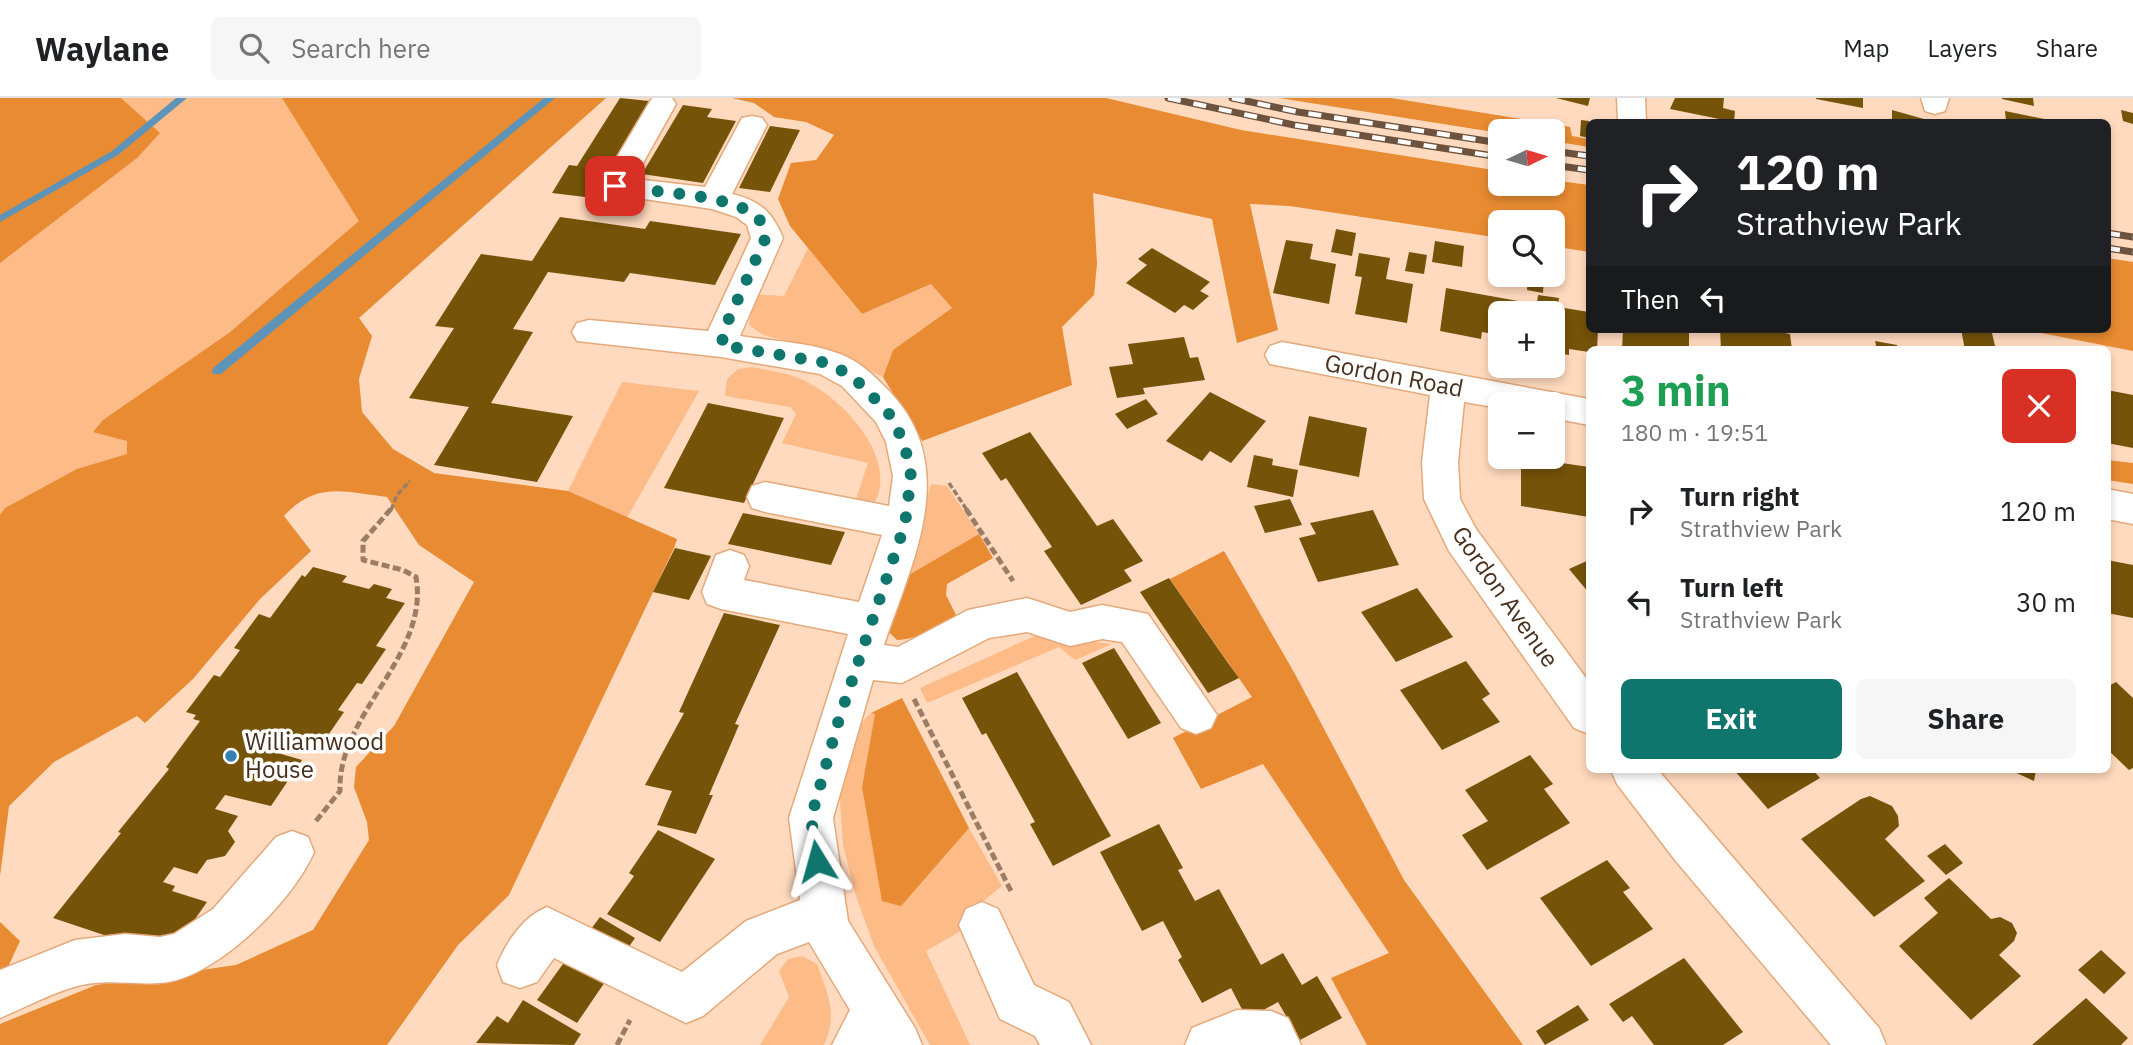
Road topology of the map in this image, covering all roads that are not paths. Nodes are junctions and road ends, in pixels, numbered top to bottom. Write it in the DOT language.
graph roads {
  1 [pos="1631,98"];
  2 [pos="662,104"];
  3 [pos="1632,119"];
  4 [pos="752,125"];
  5 [pos="714,199"];
  6 [pos="589,332"];
  7 [pos="721,345"];
  8 [pos="1282,355"];
  9 [pos="1448,387"];
  10 [pos="1488,394"];
  11 [pos="1565,408"];
  12 [pos="1586,411"];
  13 [pos="765,497"];
  14 [pos="2111,505"];
  15 [pos="2133,509"];
  16 [pos="905,524"];
  17 [pos="730,566"];
  18 [pos="874,622"];
  19 [pos="861,661"];
  20 [pos="1586,711"];
  21 [pos="1196,715"];
  22 [pos="1634,773"];
  23 [pos="292,852"];
  24 [pos="998,912"];
  25 [pos="824,914"];
  26 [pos="520,965"];
  27 [pos="0,994"];
  28 [pos="877,1033"];
  29 [pos="1067,1045"];
  30 [pos="1209,1045"];
  31 [pos="1277,1045"];
  32 [pos="1863,1045"];
  1 -- 3 [label="street"];
  2 -- 5 [label="street"];
  4 -- 5 [label="street"];
  5 -- 7 [label="street"];
  6 -- 7 [label="street"];
  7 -- 16 [label="street"];
  8 -- 9 [label="street, Gordon Road"];
  9 -- 10 [label="street, Gordon Road"];
  9 -- 20 [label="street, Gordon Avenue"];
  11 -- 12 [label="street, Gordon Road"];
  13 -- 16 [label="street"];
  14 -- 15 [label="street"];
  16 -- 18 [label="street"];
  17 -- 18 [label="street"];
  18 -- 19 [label="street"];
  19 -- 21 [label="street"];
  19 -- 25 [label="street"];
  22 -- 32 [label="street"];
  23 -- 27 [label="street"];
  24 -- 29 [label="street"];
  25 -- 26 [label="street"];
  25 -- 28 [label="street"];
  30 -- 31 [label="street"];
}
